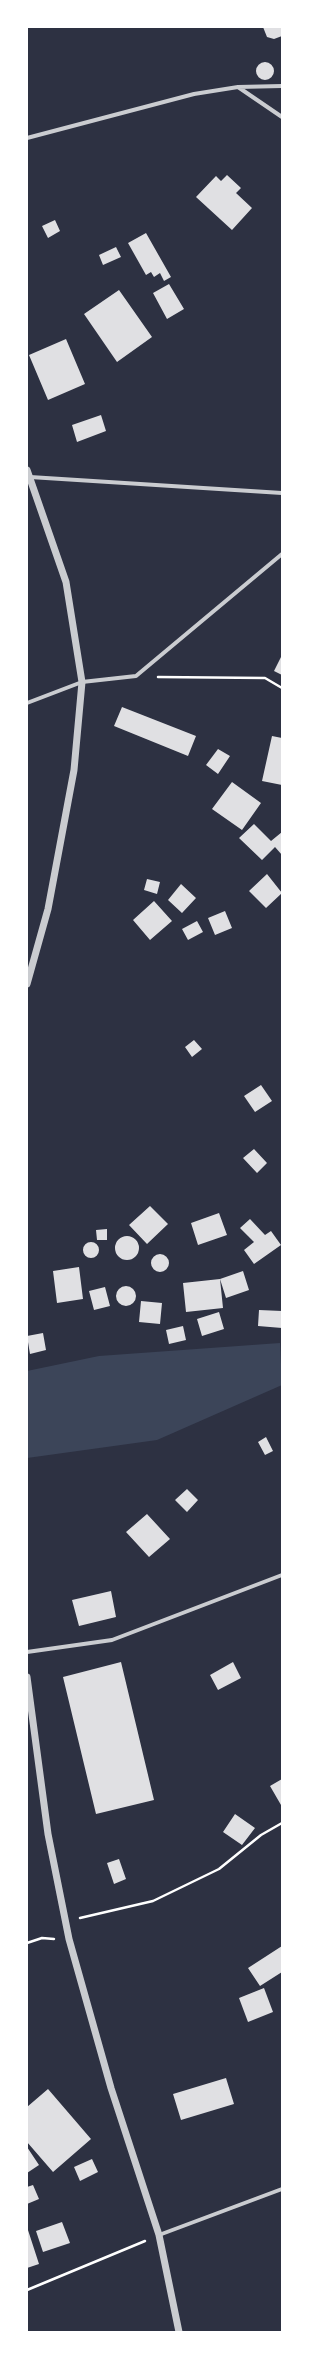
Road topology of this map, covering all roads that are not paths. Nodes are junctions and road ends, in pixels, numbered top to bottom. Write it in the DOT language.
graph roads {
  1 [pos="282,86"];
  2 [pos="238,87"];
  3 [pos="282,117"];
  4 [pos="27,138"];
  5 [pos="28,473"];
  6 [pos="282,493"];
  7 [pos="282,554"];
  8 [pos="82,682"];
  9 [pos="27,703"];
  10 [pos="27,984"];
  11 [pos="282,1575"];
  12 [pos="27,1652"];
  13 [pos="27,1678"];
  14 [pos="282,2189"];
  15 [pos="159,2235"];
  16 [pos="179,2332"];
  1 -- 2 [label="street"];
  2 -- 3 [label="street"];
  2 -- 4 [label="street"];
  5 -- 6 [label="street"];
  5 -- 8 [label="street"];
  7 -- 8 [label="street"];
  8 -- 9 [label="street"];
  8 -- 10 [label="street"];
  11 -- 12 [label="street"];
  13 -- 15 [label="street"];
  14 -- 15 [label="street"];
  15 -- 16 [label="street"];
}
